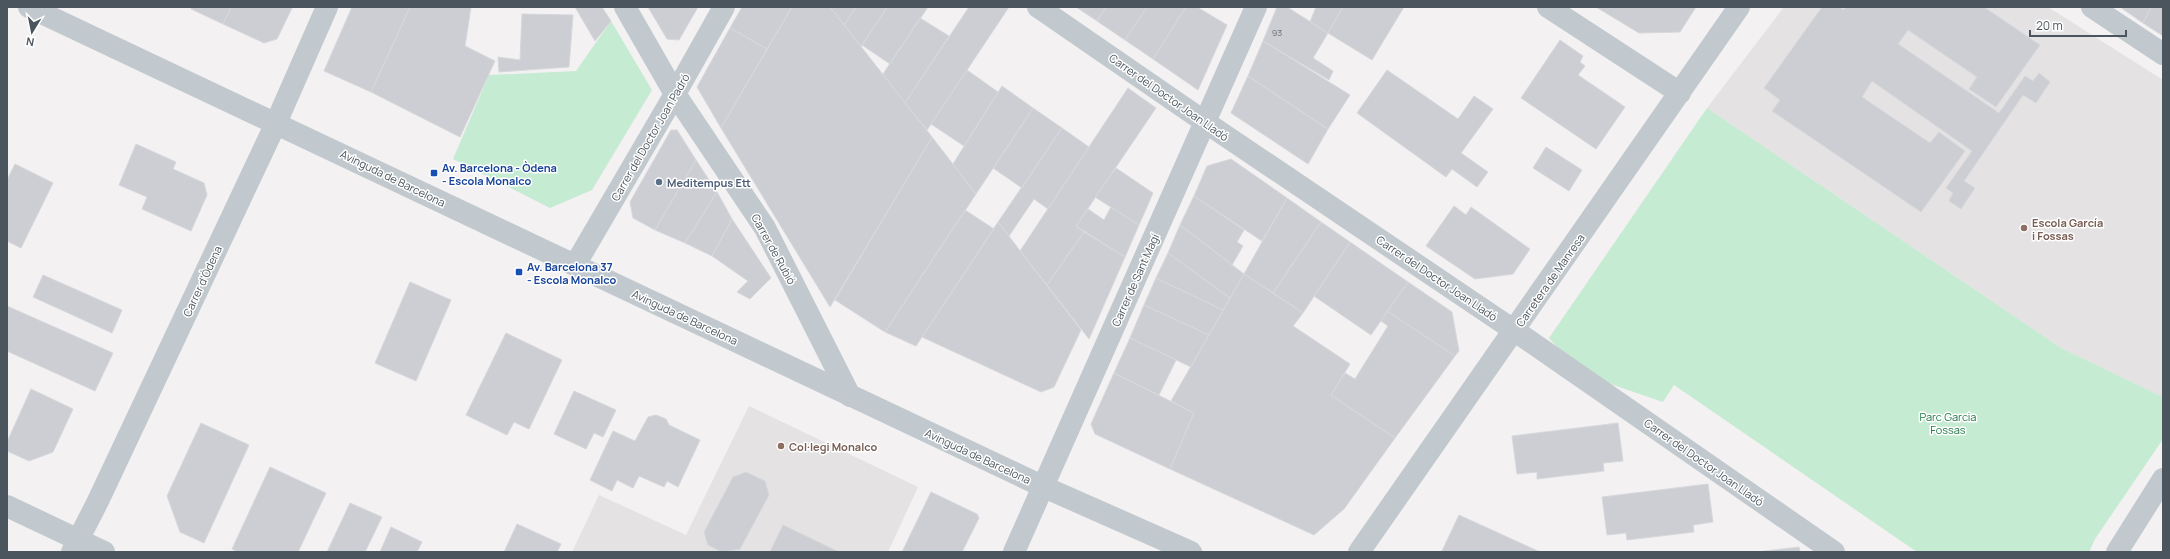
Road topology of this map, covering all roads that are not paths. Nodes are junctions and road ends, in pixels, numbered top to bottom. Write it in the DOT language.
graph roads {
  1 [pos="30,7"];
  2 [pos="327,7"];
  3 [pos="625,7"];
  4 [pos="724,7"];
  5 [pos="1038,7"];
  6 [pos="1256,7"];
  7 [pos="1548,7"];
  8 [pos="1739,7"];
  9 [pos="2092,7"];
  10 [pos="2163,54"];
  11 [pos="1680,93"];
  12 [pos="675,94"];
  13 [pos="1205,122"];
  14 [pos="276,123"];
  15 [pos="575,265"];
  16 [pos="1515,331"];
  17 [pos="850,396"];
  18 [pos="2163,478"];
  19 [pos="1044,487"];
  20 [pos="7,506"];
  21 [pos="76,546"];
  22 [pos="104,552"];
  23 [pos="1014,552"];
  24 [pos="1191,552"];
  25 [pos="1359,552"];
  26 [pos="1834,552"];
  27 [pos="2117,552"];
  1 -- 14 [label="street, Avinguda de Barcelona"];
  2 -- 14 [label="street, Carrer d'Òdena"];
  3 -- 12 [label="street, Carrer de Rubió"];
  4 -- 12 [label="street, Carrer del Doctor Joan Padró"];
  5 -- 13 [label="street, Carrer del Doctor Joan Lladó"];
  6 -- 13 [label="street, Carrer de Sant Magí"];
  7 -- 11 [label="street"];
  8 -- 11 [label="street, Carretera de Manresa"];
  9 -- 10 [label="street"];
  11 -- 16 [label="street, Carretera de Manresa"];
  12 -- 15 [label="street, Carrer del Doctor Joan Padró"];
  12 -- 17 [label="street, Carrer de Rubió"];
  13 -- 16 [label="street, Carrer del Doctor Joan Lladó"];
  13 -- 19 [label="street, Carrer de Sant Magí"];
  14 -- 15 [label="street, Avinguda de Barcelona"];
  14 -- 21 [label="street, Carrer d'Òdena"];
  15 -- 17 [label="street, Avinguda de Barcelona"];
  16 -- 25 [label="street, Carretera de Manresa"];
  16 -- 26 [label="street, Carrer del Doctor Joan Lladó"];
  17 -- 19 [label="street, Avinguda de Barcelona"];
  18 -- 27 [label="street"];
  19 -- 23 [label="street, Carrer de Sant Magí"];
  19 -- 24 [label="street, Avinguda de Barcelona"];
  20 -- 21 [label="street"];
  21 -- 22 [label="street"];
}
